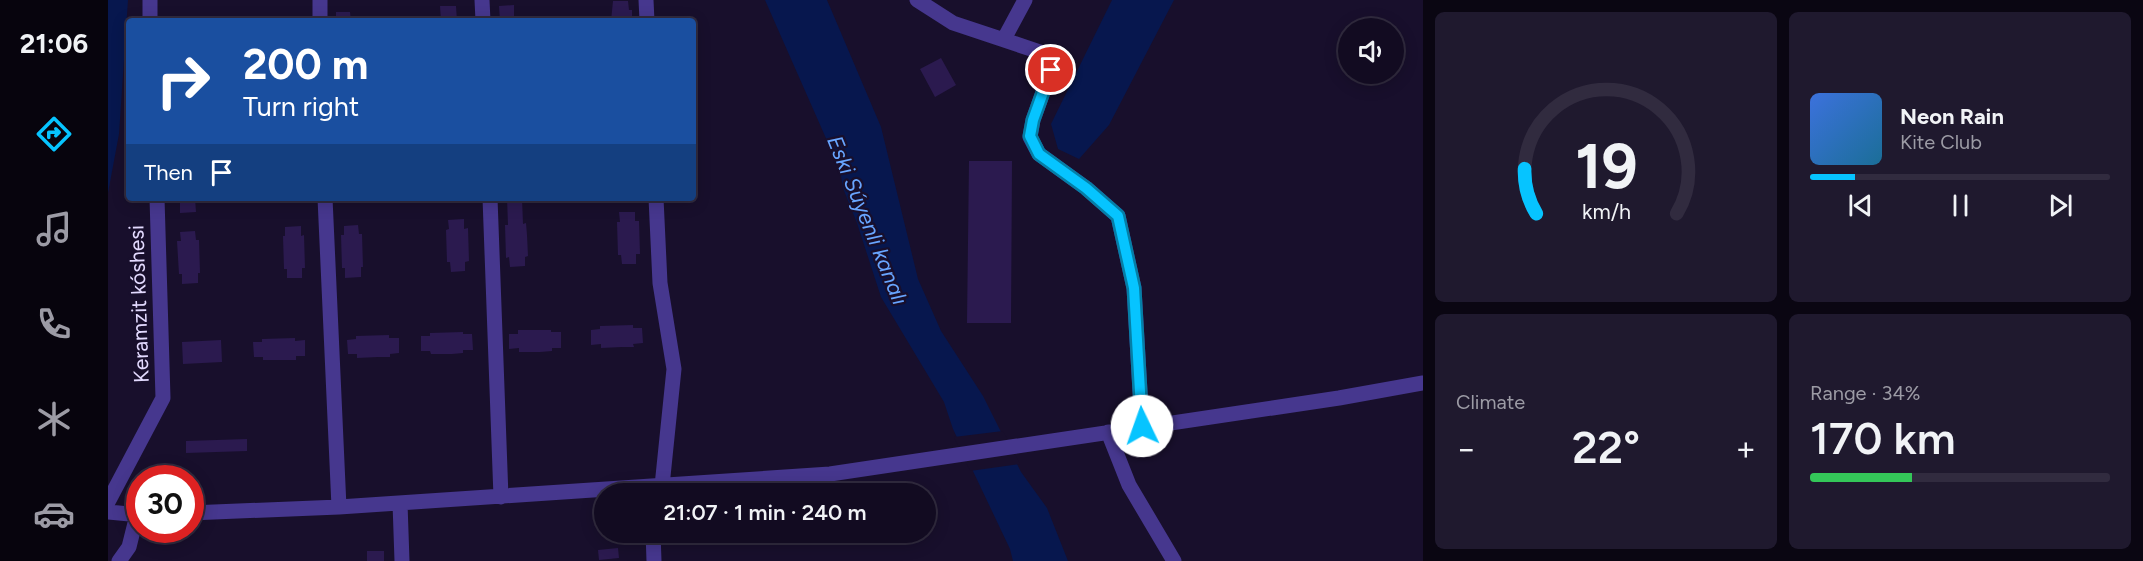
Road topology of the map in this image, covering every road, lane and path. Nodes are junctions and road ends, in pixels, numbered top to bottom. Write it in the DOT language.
graph roads {
  1 [pos="150,0"];
  2 [pos="320,0"];
  3 [pos="482,0"];
  4 [pos="646,0"];
  5 [pos="917,0"];
  6 [pos="1025,0"];
  7 [pos="150,18"];
  8 [pos="320,18"];
  9 [pos="483,18"];
  10 [pos="647,18"];
  11 [pos="1004,39"];
  12 [pos="157,201"];
  13 [pos="326,201"];
  14 [pos="490,201"];
  15 [pos="656,201"];
  16 [pos="1423,383"];
  17 [pos="1142,426"];
  18 [pos="1108,432"];
  19 [pos="662,483"];
  20 [pos="704,483"];
  21 [pos="594,493"];
  22 [pos="501,497"];
  23 [pos="108,502"];
  24 [pos="400,503"];
  25 [pos="339,507"];
  26 [pos="108,512"];
  27 [pos="204,512"];
  28 [pos="126,514"];
  29 [pos="130,543"];
  30 [pos="653,543"];
  31 [pos="119,561"];
  32 [pos="402,561"];
  33 [pos="654,561"];
  34 [pos="1174,561"];
  1 -- 7 [label="street"];
  2 -- 8 [label="street"];
  3 -- 9 [label="street"];
  4 -- 10 [label="street"];
  5 -- 11 [label="street"];
  6 -- 11 [label="street"];
  11 -- 17 [label="street"];
  12 -- 23 [label="street, Keramzit kóshesi"];
  13 -- 25 [label="street"];
  14 -- 22 [label="street"];
  15 -- 19 [label="street"];
  16 -- 17 [label="street"];
  17 -- 18 [label="street"];
  18 -- 20 [label="street"];
  18 -- 34 [label="street"];
  21 -- 22 [label="street"];
  22 -- 24 [label="street"];
  24 -- 25 [label="street"];
  24 -- 32 [label="street"];
  25 -- 27 [label="street"];
  26 -- 28 [label="street"];
  29 -- 31 [label="street"];
  30 -- 33 [label="street"];
}
